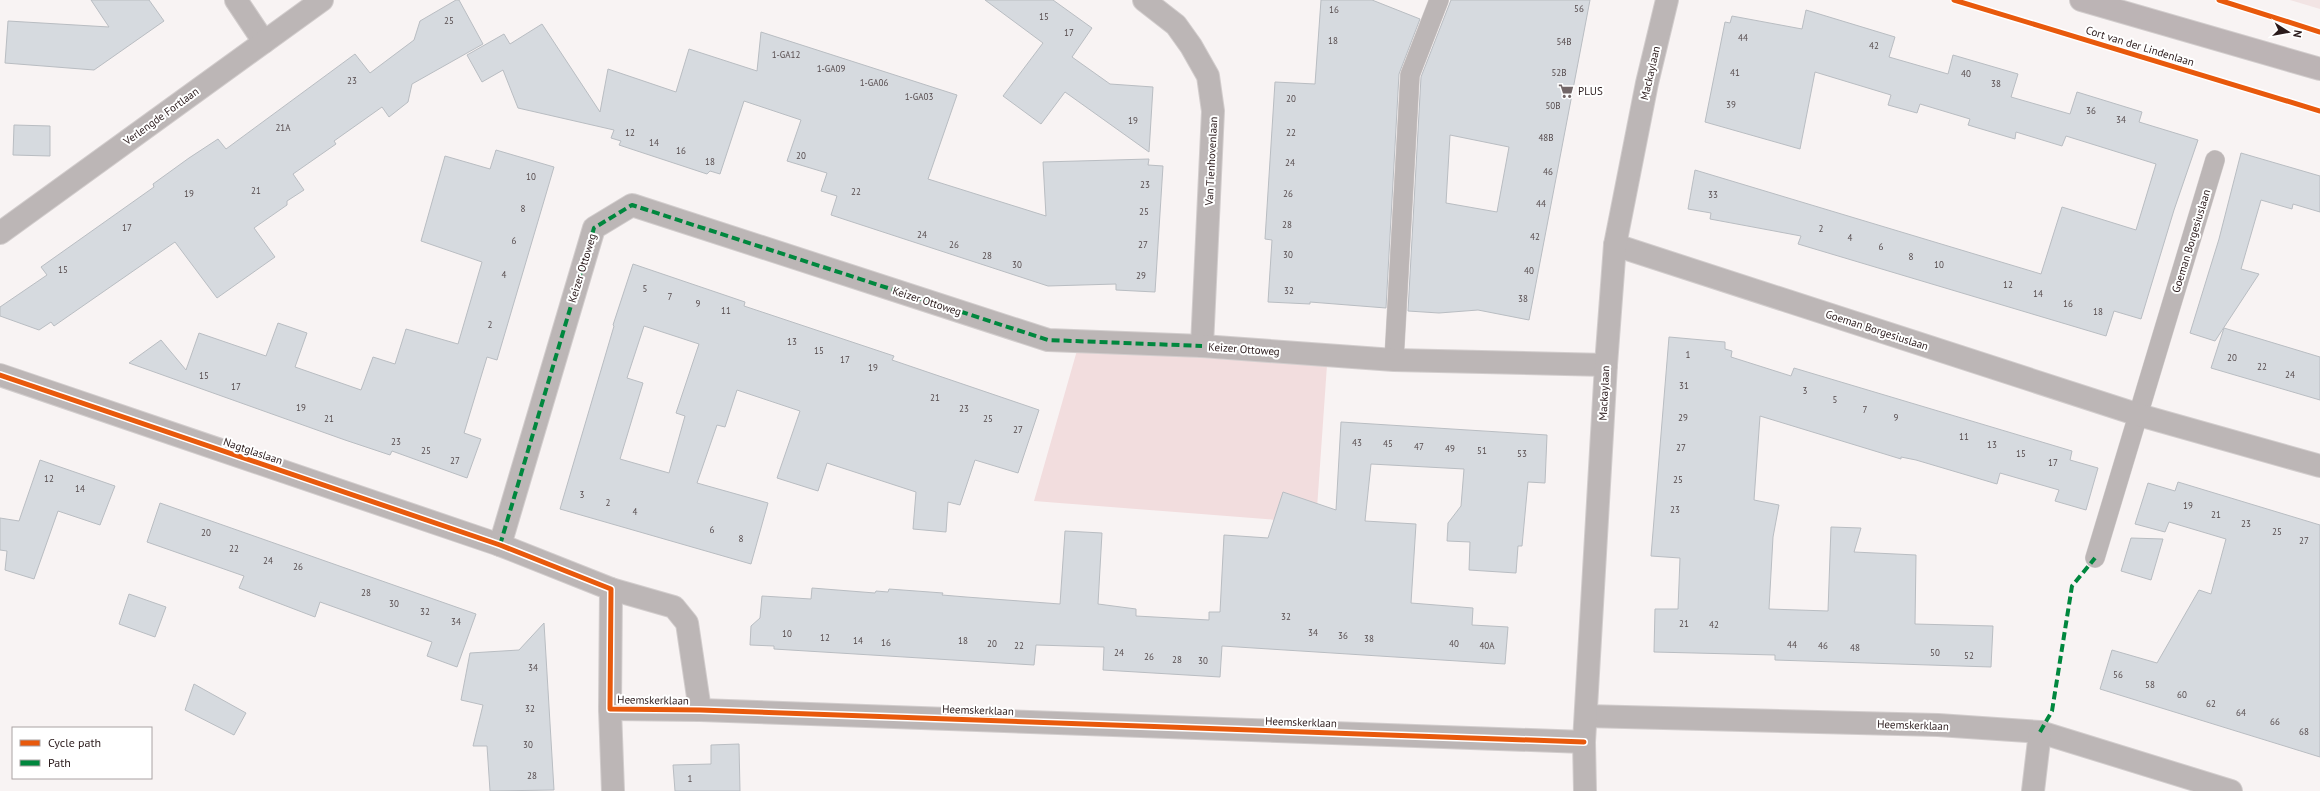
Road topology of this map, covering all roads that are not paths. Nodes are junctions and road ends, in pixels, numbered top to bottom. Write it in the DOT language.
graph roads {
  1 [pos="236,0"];
  2 [pos="322,0"];
  3 [pos="1144,0"];
  4 [pos="1439,0"];
  5 [pos="1667,0"];
  6 [pos="2081,0"];
  7 [pos="264,42"];
  8 [pos="2320,69"];
  9 [pos="2216,160"];
  10 [pos="0,233"];
  11 [pos="1615,245"];
  12 [pos="1202,346"];
  13 [pos="1394,360"];
  14 [pos="1606,365"];
  15 [pos="0,375"];
  16 [pos="2139,415"];
  17 [pos="2320,466"];
  18 [pos="500,545"];
  19 [pos="2095,558"];
  20 [pos="611,589"];
  21 [pos="610,709"];
  22 [pos="700,710"];
  23 [pos="1586,716"];
  24 [pos="2040,732"];
  25 [pos="1584,742"];
  26 [pos="613,791"];
  27 [pos="1585,791"];
  28 [pos="2033,791"];
  29 [pos="2231,791"];
  1 -- 7 [label="street"];
  2 -- 7 [label="street, Verlengde Fortlaan"];
  3 -- 12 [label="street, Van Tienhovenlaan"];
  4 -- 13 [label="lane"];
  5 -- 11 [label="street, Mackaylaan"];
  6 -- 8 [label="main road"];
  7 -- 10 [label="street, Verlengde Fortlaan"];
  9 -- 16 [label="lane, Goeman Borgesiuslaan"];
  11 -- 14 [label="street, Mackaylaan"];
  11 -- 16 [label="street, Goeman Borgesiuslaan"];
  12 -- 13 [label="street, Keizer Ottoweg"];
  12 -- 18 [label="street, Keizer Ottoweg"];
  13 -- 14 [label="street, Keizer Ottoweg"];
  14 -- 23 [label="street, Mackaylaan"];
  15 -- 18 [label="street, Nagtglaslaan"];
  16 -- 17 [label="street, Goeman Borgesiuslaan"];
  16 -- 19 [label="lane, Goeman Borgesiuslaan"];
  18 -- 20 [label="street, Heemskerklaan"];
  20 -- 21 [label="street, Heemskerklaan"];
  20 -- 22 [label="street, Heemskerklaan"];
  21 -- 22 [label="street, Heemskerklaan"];
  21 -- 26 [label="street"];
  22 -- 25 [label="street, Heemskerklaan"];
  23 -- 24 [label="street, Heemskerklaan"];
  23 -- 25 [label="street, Mackaylaan"];
  24 -- 28 [label="street"];
  24 -- 29 [label="street, Heemskerklaan"];
  25 -- 27 [label="street, Mackaylaan"];
}
